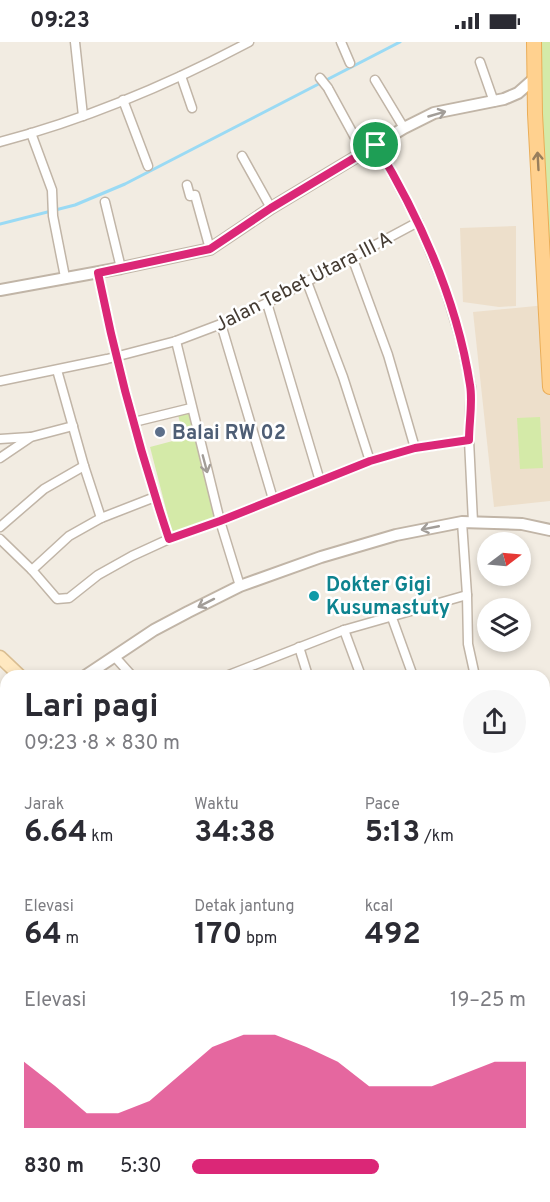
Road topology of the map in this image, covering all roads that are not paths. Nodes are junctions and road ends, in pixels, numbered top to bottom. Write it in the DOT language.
graph roads {
  1 [pos="75,42"];
  2 [pos="249,42"];
  3 [pos="341,42"];
  4 [pos="534,42"];
  5 [pos="480,62"];
  6 [pos="350,63"];
  7 [pos="181,76"];
  8 [pos="320,78"];
  9 [pos="535,78"];
  10 [pos="375,80"];
  11 [pos="123,100"];
  12 [pos="494,102"];
  13 [pos="192,108"];
  14 [pos="83,116"];
  15 [pos="404,128"];
  16 [pos="31,133"];
  17 [pos="0,142"];
  18 [pos="376,145"];
  19 [pos="364,154"];
  20 [pos="242,156"];
  21 [pos="148,166"];
  22 [pos="187,185"];
  23 [pos="105,202"];
  24 [pos="271,208"];
  25 [pos="418,222"];
  26 [pos="210,249"];
  27 [pos="352,257"];
  28 [pos="121,268"];
  29 [pos="98,273"];
  30 [pos="65,277"];
  31 [pos="307,282"];
  32 [pos="0,290"];
  33 [pos="267,303"];
  34 [pos="221,324"];
  35 [pos="176,341"];
  36 [pos="116,356"];
  37 [pos="57,370"];
  38 [pos="0,381"];
  39 [pos="550,387"];
  40 [pos="191,408"];
  41 [pos="134,422"];
  42 [pos="73,426"];
  43 [pos="31,437"];
  44 [pos="0,439"];
  45 [pos="469,440"];
  46 [pos="415,448"];
  47 [pos="0,458"];
  48 [pos="370,461"];
  49 [pos="84,466"];
  50 [pos="320,481"];
  51 [pos="155,497"];
  52 [pos="273,499"];
  53 [pos="101,518"];
  54 [pos="220,521"];
  55 [pos="467,522"];
  56 [pos="0,527"];
  57 [pos="550,530"];
  58 [pos="0,539"];
  59 [pos="169,539"];
  60 [pos="32,570"];
  61 [pos="240,586"];
  62 [pos="467,595"];
  63 [pos="392,615"];
  64 [pos="344,630"];
  65 [pos="298,647"];
  66 [pos="0,657"];
  67 [pos="115,657"];
  68 [pos="14,670"];
  69 [pos="94,670"];
  70 [pos="127,670"];
  71 [pos="241,670"];
  72 [pos="307,670"];
  73 [pos="359,670"];
  74 [pos="412,670"];
  75 [pos="474,670"];
  1 -- 14 [label="street"];
  2 -- 7 [label="street"];
  3 -- 6 [label="street"];
  4 -- 9 [label="main road"];
  5 -- 12 [label="street"];
  7 -- 11 [label="street"];
  7 -- 13 [label="street"];
  8 -- 19 [label="street"];
  9 -- 12 [label="street"];
  39 -- 9 [label="main road, one-way"];
  10 -- 15 [label="street"];
  11 -- 14 [label="street"];
  11 -- 21 [label="street"];
  15 -- 12 [label="street, one-way"];
  14 -- 16 [label="street"];
  15 -- 18 [label="street"];
  16 -- 17 [label="street"];
  16 -- 30 [label="street"];
  18 -- 19 [label="street"];
  18 -- 25 [label="street"];
  19 -- 24 [label="street"];
  20 -- 24 [label="street"];
  22 -- 26 [label="street"];
  23 -- 28 [label="street"];
  24 -- 26 [label="street"];
  25 -- 27 [label="street, Jalan Tebet Utara III A"];
  25 -- 45 [label="street"];
  26 -- 28 [label="street"];
  27 -- 31 [label="street, Jalan Tebet Utara III A"];
  27 -- 46 [label="street"];
  28 -- 29 [label="street"];
  29 -- 30 [label="street"];
  29 -- 36 [label="street"];
  30 -- 32 [label="street"];
  31 -- 33 [label="street, Jalan Tebet Utara III A"];
  31 -- 48 [label="street"];
  33 -- 34 [label="street, Jalan Tebet Utara III A"];
  33 -- 50 [label="street"];
  34 -- 35 [label="street, Jalan Tebet Utara III A"];
  34 -- 52 [label="street"];
  35 -- 36 [label="street, Jalan Tebet Utara III A"];
  35 -- 40 [label="street"];
  36 -- 37 [label="street, Jalan Tebet Utara III A"];
  36 -- 41 [label="street"];
  37 -- 38 [label="street, Jalan Tebet Utara III A"];
  37 -- 42 [label="street"];
  40 -- 41 [label="street"];
  40 -- 54 [label="street, one-way"];
  41 -- 51 [label="street"];
  42 -- 43 [label="street"];
  42 -- 49 [label="street"];
  43 -- 44 [label="street"];
  43 -- 47 [label="street"];
  45 -- 46 [label="street"];
  45 -- 55 [label="street"];
  46 -- 48 [label="street"];
  48 -- 50 [label="street"];
  49 -- 53 [label="street"];
  49 -- 56 [label="street"];
  50 -- 52 [label="street"];
  51 -- 53 [label="street"];
  51 -- 59 [label="street"];
  52 -- 54 [label="street"];
  53 -- 60 [label="street"];
  54 -- 59 [label="street"];
  54 -- 61 [label="street"];
  55 -- 57 [label="street"];
  55 -- 61 [label="street, one-way"];
  55 -- 62 [label="street"];
  58 -- 60 [label="street"];
  59 -- 60 [label="street"];
  61 -- 67 [label="street, one-way"];
  62 -- 63 [label="street"];
  62 -- 75 [label="street"];
  63 -- 64 [label="street"];
  63 -- 74 [label="street"];
  64 -- 65 [label="street"];
  64 -- 73 [label="street"];
  65 -- 71 [label="street"];
  65 -- 72 [label="street"];
  66 -- 68 [label="main road"];
  67 -- 69 [label="street"];
  67 -- 70 [label="street"];
}
